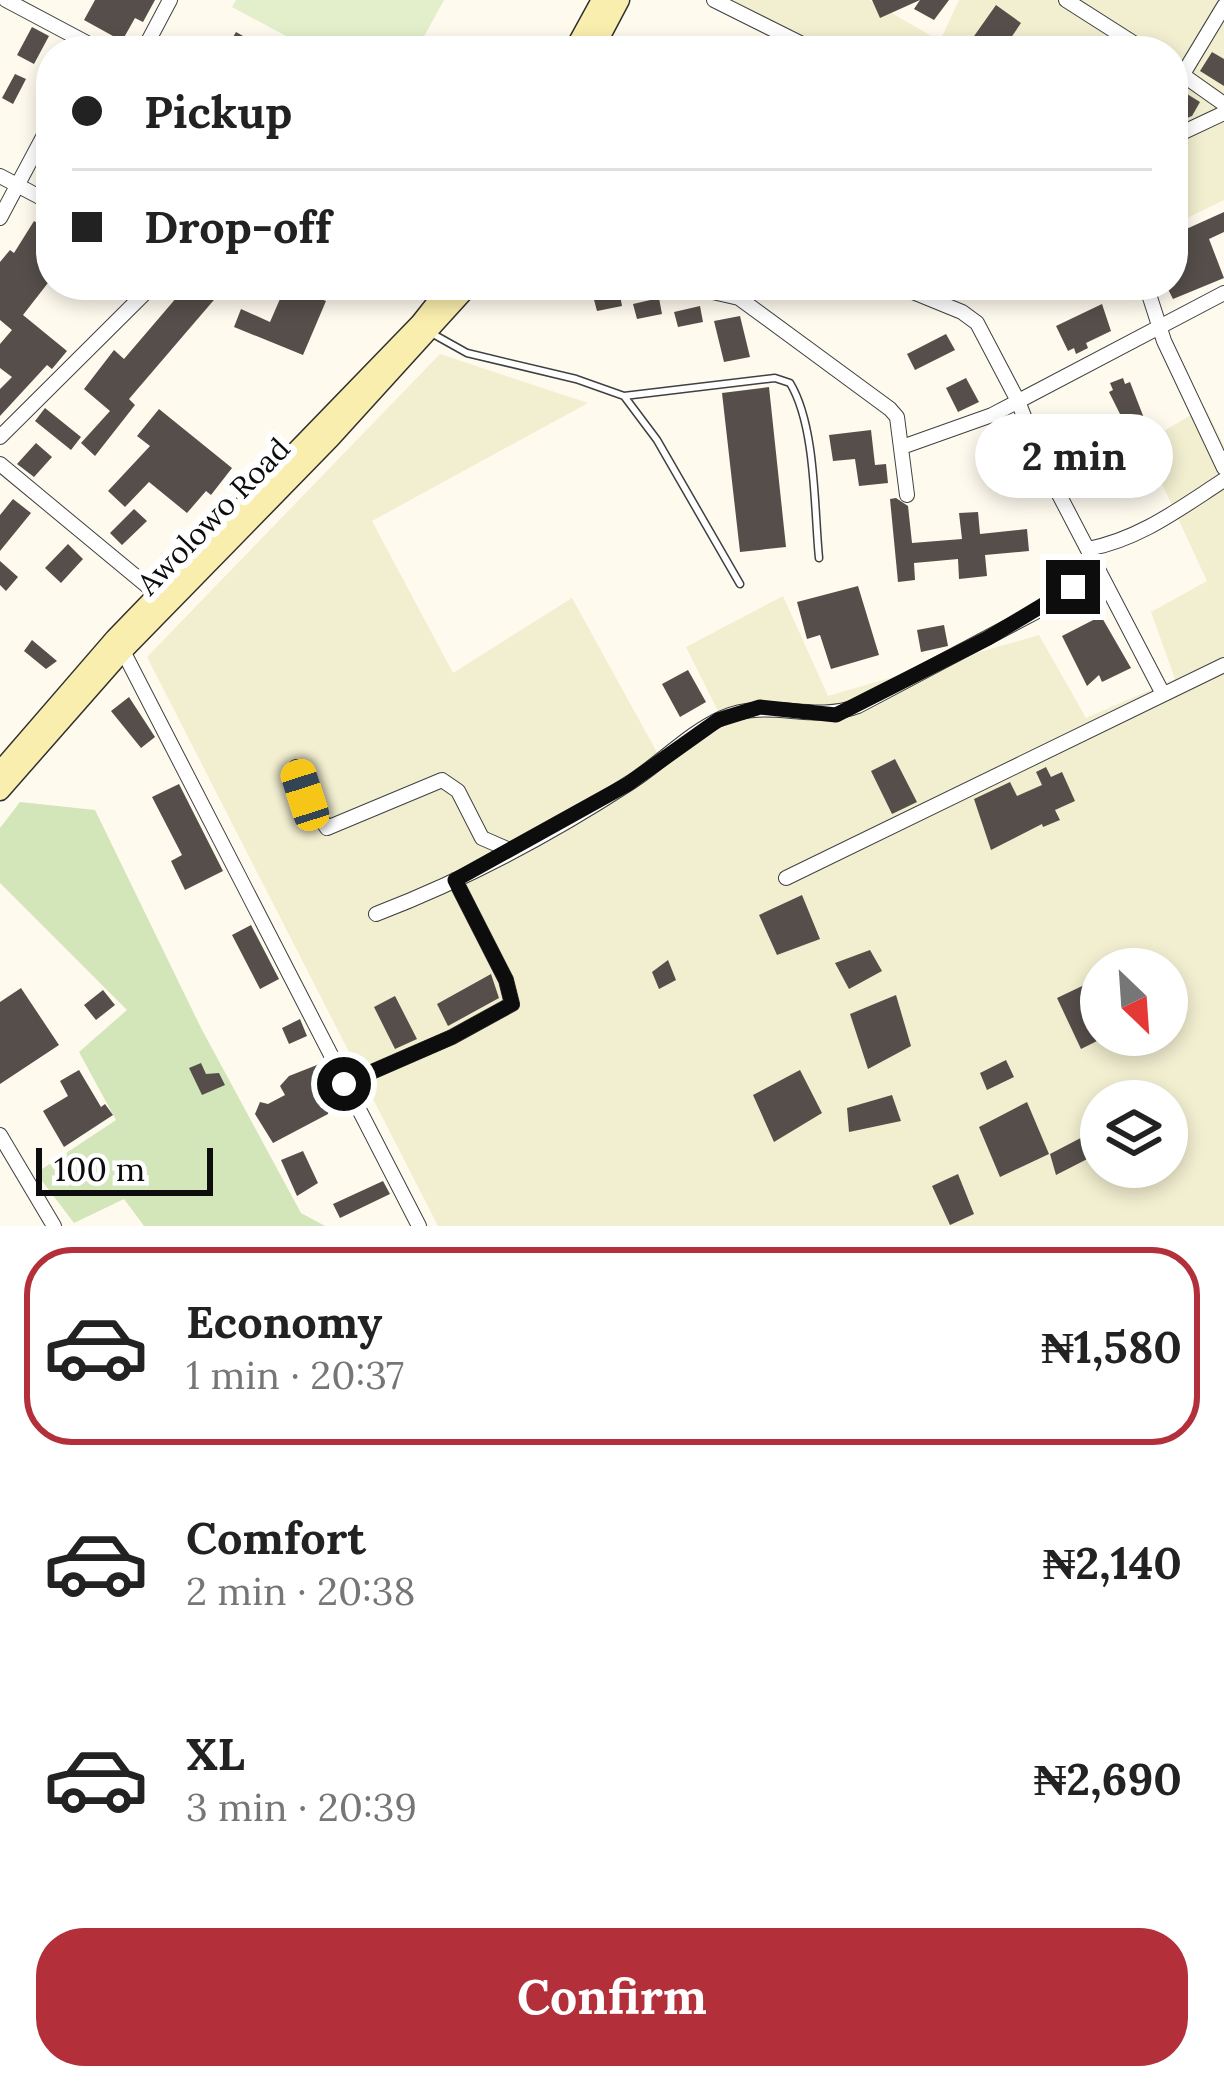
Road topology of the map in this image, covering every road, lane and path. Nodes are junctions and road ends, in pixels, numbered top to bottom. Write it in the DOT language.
graph roads {
  1 [pos="6,0"];
  2 [pos="170,0"];
  3 [pos="601,0"];
  4 [pos="620,0"];
  5 [pos="714,0"];
  6 [pos="1066,0"];
  7 [pos="1224,6"];
  8 [pos="70,36"];
  9 [pos="151,36"];
  10 [pos="581,36"];
  11 [pos="601,36"];
  12 [pos="786,36"];
  13 [pos="1122,36"];
  14 [pos="1188,57"];
  15 [pos="1188,78"];
  16 [pos="1224,104"];
  17 [pos="1224,113"];
  18 [pos="1188,129"];
  19 [pos="36,152"];
  20 [pos="0,176"];
  21 [pos="20,185"];
  22 [pos="36,194"];
  23 [pos="0,218"];
  24 [pos="1224,293"];
  25 [pos="138,300"];
  26 [pos="438,300"];
  27 [pos="457,300"];
  28 [pos="742,300"];
  29 [pos="933,300"];
  30 [pos="1151,300"];
  31 [pos="1159,326"];
  32 [pos="430,332"];
  33 [pos="624,396"];
  34 [pos="1018,401"];
  35 [pos="0,437"];
  36 [pos="902,447"];
  37 [pos="0,464"];
  38 [pos="1224,468"];
  39 [pos="1224,480"];
  40 [pos="907,494"];
  41 [pos="1088,550"];
  42 [pos="819,558"];
  43 [pos="1098,569"];
  44 [pos="740,584"];
  45 [pos="157,594"];
  46 [pos="123,652"];
  47 [pos="1224,665"];
  48 [pos="1163,694"];
  49 [pos="296,766"];
  50 [pos="0,771"];
  51 [pos="0,790"];
  52 [pos="512,851"];
  53 [pos="786,878"];
  54 [pos="455,880"];
  55 [pos="376,914"];
  56 [pos="344,1084"];
  57 [pos="3,1145"];
  58 [pos="54,1226"];
  59 [pos="419,1226"];
  1 -- 8 [label="street"];
  2 -- 9 [label="street"];
  3 -- 10 [label="main road"];
  4 -- 11 [label="main road"];
  5 -- 12 [label="street"];
  6 -- 13 [label="street"];
  7 -- 14 [label="street"];
  15 -- 16 [label="street"];
  17 -- 18 [label="street"];
  19 -- 21 [label="street"];
  20 -- 21 [label="street"];
  21 -- 22 [label="street"];
  21 -- 23 [label="street"];
  24 -- 31 [label="street"];
  25 -- 35 [label="street"];
  26 -- 45 [label="main road, Awolowo Road"];
  27 -- 32 [label="main road, Awolowo Road"];
  28 -- 36 [label="street"];
  29 -- 34 [label="street"];
  30 -- 31 [label="street"];
  31 -- 34 [label="street"];
  31 -- 38 [label="street"];
  32 -- 33 [label="lane"];
  32 -- 46 [label="main road, Awolowo Road"];
  33 -- 42 [label="lane"];
  33 -- 44 [label="lane"];
  34 -- 36 [label="street"];
  34 -- 41 [label="street"];
  36 -- 40 [label="street"];
  37 -- 45 [label="street"];
  39 -- 41 [label="street"];
  41 -- 43 [label="street"];
  43 -- 48 [label="street"];
  43 -- 52 [label="street"];
  45 -- 50 [label="main road, Awolowo Road"];
  46 -- 51 [label="main road, Awolowo Road"];
  46 -- 56 [label="street"];
  47 -- 48 [label="street"];
  48 -- 53 [label="street"];
  49 -- 52 [label="street"];
  52 -- 54 [label="street"];
  54 -- 55 [label="street"];
  54 -- 56 [label="street"];
  56 -- 59 [label="street"];
  57 -- 58 [label="street"];
}
